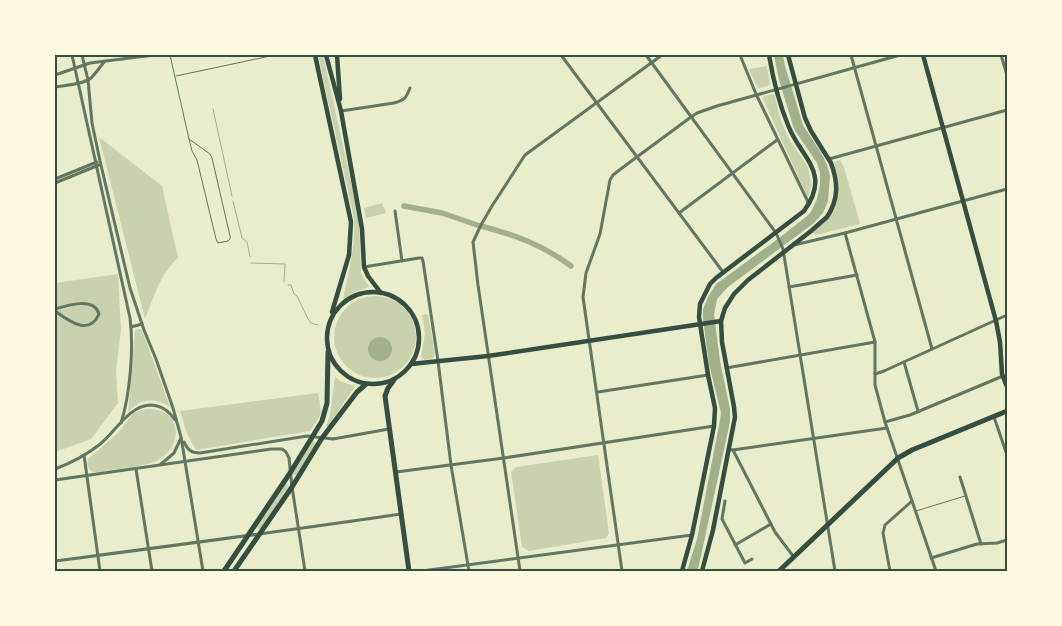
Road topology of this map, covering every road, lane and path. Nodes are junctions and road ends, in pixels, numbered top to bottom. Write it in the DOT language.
graph roads {
  1 [pos="72,55"];
  2 [pos="82,55"];
  3 [pos="154,55"];
  4 [pos="170,55"];
  5 [pos="275,55"];
  6 [pos="316,55"];
  7 [pos="326,55"];
  8 [pos="338,55"];
  9 [pos="561,55"];
  10 [pos="646,55"];
  11 [pos="662,55"];
  12 [pos="740,55"];
  13 [pos="769,55"];
  14 [pos="788,55"];
  15 [pos="851,55"];
  16 [pos="900,55"];
  17 [pos="923,55"];
  18 [pos="1001,55"];
  19 [pos="104,61"];
  20 [pos="651,63"];
  21 [pos="84,64"];
  22 [pos="75,67"];
  23 [pos="855,68"];
  24 [pos="55,74"];
  25 [pos="1007,75"];
  26 [pos="175,76"];
  27 [pos="88,80"];
  28 [pos="78,83"];
  29 [pos="794,84"];
  30 [pos="55,87"];
  31 [pos="410,88"];
  32 [pos="777,89"];
  33 [pos="756,94"];
  34 [pos="597,103"];
  35 [pos="1007,110"];
  36 [pos="341,111"];
  37 [pos="691,117"];
  38 [pos="943,128"];
  39 [pos="189,140"];
  40 [pos="777,140"];
  41 [pos="876,146"];
  42 [pos="637,157"];
  43 [pos="829,159"];
  44 [pos="98,164"];
  45 [pos="732,174"];
  46 [pos="55,178"];
  47 [pos="55,183"];
  48 [pos="1007,189"];
  49 [pos="963,201"];
  50 [pos="809,204"];
  51 [pos="395,211"];
  52 [pos="679,214"];
  53 [pos="896,219"];
  54 [pos="776,233"];
  55 [pos="845,233"];
  56 [pos="55,234"];
  57 [pos="791,246"];
  58 [pos="55,248"];
  59 [pos="783,250"];
  60 [pos="402,261"];
  61 [pos="364,267"];
  62 [pos="723,272"];
  63 [pos="857,274"];
  64 [pos="790,286"];
  65 [pos="381,293"];
  66 [pos="55,310"];
  67 [pos="1007,315"];
  68 [pos="330,320"];
  69 [pos="996,321"];
  70 [pos="718,322"];
  71 [pos="142,324"];
  72 [pos="702,324"];
  73 [pos="131,327"];
  74 [pos="590,341"];
  75 [pos="875,342"];
  76 [pos="932,349"];
  77 [pos="328,352"];
  78 [pos="800,355"];
  79 [pos="488,356"];
  80 [pos="438,361"];
  81 [pos="904,362"];
  82 [pos="411,364"];
  83 [pos="1007,364"];
  84 [pos="1001,367"];
  85 [pos="726,368"];
  86 [pos="875,374"];
  87 [pos="708,375"];
  88 [pos="1002,376"];
  89 [pos="394,380"];
  90 [pos="366,384"];
  91 [pos="1007,388"];
  92 [pos="598,392"];
  93 [pos="918,411"];
  94 [pos="1007,412"];
  95 [pos="994,417"];
  96 [pos="177,422"];
  97 [pos="885,422"];
  98 [pos="121,423"];
  99 [pos="714,426"];
  100 [pos="887,428"];
  101 [pos="389,429"];
  102 [pos="313,436"];
  103 [pos="181,437"];
  104 [pos="322,438"];
  105 [pos="813,438"];
  106 [pos="604,443"];
  107 [pos="731,450"];
  108 [pos="1007,455"];
  109 [pos="84,456"];
  110 [pos="504,458"];
  111 [pos="898,458"];
  112 [pos="186,461"];
  113 [pos="160,465"];
  114 [pos="452,465"];
  115 [pos="55,469"];
  116 [pos="136,469"];
  117 [pos="395,472"];
  118 [pos="290,473"];
  119 [pos="86,476"];
  120 [pos="960,478"];
  121 [pos="55,480"];
  122 [pos="292,487"];
  123 [pos="966,495"];
  124 [pos="725,501"];
  125 [pos="912,501"];
  126 [pos="915,511"];
  127 [pos="401,514"];
  128 [pos="771,524"];
  129 [pos="828,524"];
  130 [pos="299,529"];
  131 [pos="259,534"];
  132 [pos="692,534"];
  133 [pos="248,536"];
  134 [pos="1007,540"];
  135 [pos="198,542"];
  136 [pos="618,544"];
  137 [pos="981,544"];
  138 [pos="736,545"];
  139 [pos="149,548"];
  140 [pos="98,555"];
  141 [pos="793,556"];
  142 [pos="518,558"];
  143 [pos="931,558"];
  144 [pos="752,559"];
  145 [pos="55,561"];
  146 [pos="468,565"];
  147 [pos="100,571"];
  148 [pos="152,571"];
  149 [pos="203,571"];
  150 [pos="224,571"];
  151 [pos="234,571"];
  152 [pos="305,571"];
  153 [pos="410,571"];
  154 [pos="422,571"];
  155 [pos="469,571"];
  156 [pos="520,571"];
  157 [pos="622,571"];
  158 [pos="682,571"];
  159 [pos="702,571"];
  160 [pos="778,571"];
  161 [pos="835,571"];
  162 [pos="890,571"];
  163 [pos="936,571"];
  1 -- 22 [label="street"];
  2 -- 21 [label="street"];
  3 -- 19 [label="street"];
  4 -- 26 [label="lane"];
  5 -- 26 [label="lane"];
  6 -- 68 [label="main road"];
  7 -- 36 [label="main road"];
  8 -- 36 [label="main road"];
  9 -- 34 [label="street"];
  10 -- 20 [label="street"];
  11 -- 20 [label="street"];
  12 -- 33 [label="street"];
  13 -- 32 [label="main road"];
  14 -- 29 [label="main road"];
  15 -- 23 [label="street"];
  16 -- 23 [label="street"];
  17 -- 38 [label="main road"];
  18 -- 25 [label="street"];
  19 -- 21 [label="street"];
  19 -- 27 [label="street"];
  20 -- 34 [label="street"];
  20 -- 37 [label="street"];
  21 -- 22 [label="street"];
  21 -- 27 [label="street"];
  22 -- 24 [label="street"];
  22 -- 28 [label="street"];
  23 -- 29 [label="street"];
  23 -- 41 [label="street"];
  26 -- 39 [label="lane"];
  27 -- 28 [label="street"];
  27 -- 44 [label="street"];
  28 -- 30 [label="street"];
  28 -- 44 [label="street"];
  29 -- 32 [label="street"];
  29 -- 43 [label="main road"];
  31 -- 36 [label="street"];
  32 -- 33 [label="street"];
  32 -- 50 [label="main road"];
  33 -- 37 [label="street"];
  33 -- 40 [label="street"];
  34 -- 42 [label="street"];
  34 -- 79 [label="street"];
  35 -- 38 [label="street"];
  36 -- 61 [label="main road"];
  37 -- 42 [label="street"];
  37 -- 45 [label="street"];
  38 -- 41 [label="street"];
  38 -- 49 [label="main road"];
  39 -- 39 [label="lane"];
  40 -- 45 [label="street"];
  40 -- 50 [label="street"];
  41 -- 43 [label="street"];
  41 -- 53 [label="street"];
  42 -- 52 [label="street"];
  42 -- 74 [label="street"];
  43 -- 57 [label="main road"];
  44 -- 46 [label="street"];
  44 -- 47 [label="street"];
  44 -- 71 [label="street"];
  44 -- 73 [label="street"];
  45 -- 52 [label="street"];
  45 -- 54 [label="street"];
  48 -- 49 [label="street"];
  49 -- 53 [label="street"];
  49 -- 69 [label="main road"];
  50 -- 54 [label="main road"];
  51 -- 60 [label="street"];
  52 -- 62 [label="street"];
  53 -- 55 [label="street"];
  53 -- 76 [label="street"];
  54 -- 59 [label="street"];
  54 -- 62 [label="main road"];
  55 -- 57 [label="street"];
  55 -- 63 [label="street"];
  56 -- 58 [label="street"];
  57 -- 59 [label="main road"];
  59 -- 64 [label="street"];
  59 -- 70 [label="main road"];
  60 -- 61 [label="street"];
  60 -- 80 [label="street"];
  61 -- 65 [label="main road"];
  62 -- 72 [label="main road"];
  63 -- 64 [label="street"];
  63 -- 75 [label="street"];
  64 -- 78 [label="street"];
  65 -- 68 [label="main road"];
  65 -- 82 [label="main road"];
  66 -- 66 [label="street"];
  67 -- 69 [label="street"];
  68 -- 77 [label="main road"];
  69 -- 76 [label="street"];
  69 -- 84 [label="main road"];
  70 -- 72 [label="main road"];
  70 -- 85 [label="main road"];
  71 -- 73 [label="street"];
  71 -- 96 [label="street"];
  72 -- 74 [label="main road"];
  72 -- 87 [label="main road"];
  73 -- 98 [label="street"];
  74 -- 79 [label="main road"];
  74 -- 92 [label="street"];
  75 -- 78 [label="street"];
  75 -- 86 [label="street"];
  76 -- 81 [label="street"];
  77 -- 90 [label="main road"];
  77 -- 102 [label="main road"];
  78 -- 85 [label="street"];
  78 -- 105 [label="street"];
  79 -- 80 [label="main road"];
  79 -- 110 [label="street"];
  80 -- 82 [label="main road"];
  80 -- 114 [label="street"];
  81 -- 86 [label="street"];
  81 -- 93 [label="street"];
  82 -- 89 [label="main road"];
  83 -- 84 [label="street"];
  84 -- 88 [label="main road"];
  85 -- 107 [label="main road"];
  86 -- 97 [label="street"];
  87 -- 92 [label="street"];
  87 -- 99 [label="main road"];
  88 -- 91 [label="main road"];
  88 -- 93 [label="street"];
  89 -- 90 [label="main road"];
  89 -- 101 [label="main road"];
  90 -- 104 [label="main road"];
  92 -- 106 [label="street"];
  93 -- 97 [label="street"];
  94 -- 95 [label="main road"];
  95 -- 108 [label="street"];
  95 -- 111 [label="main road"];
  96 -- 98 [label="street"];
  96 -- 103 [label="street"];
  97 -- 100 [label="street"];
  98 -- 109 [label="street"];
  99 -- 106 [label="street"];
  99 -- 132 [label="main road"];
  100 -- 105 [label="street"];
  100 -- 111 [label="street"];
  101 -- 104 [label="street"];
  101 -- 117 [label="main road"];
  102 -- 103 [label="street"];
  102 -- 104 [label="street"];
  102 -- 118 [label="main road"];
  103 -- 112 [label="street"];
  103 -- 113 [label="street"];
  104 -- 122 [label="main road"];
  105 -- 107 [label="street"];
  105 -- 129 [label="street"];
  106 -- 110 [label="street"];
  106 -- 136 [label="street"];
  107 -- 128 [label="street"];
  107 -- 159 [label="main road"];
  109 -- 115 [label="street"];
  109 -- 119 [label="street"];
  110 -- 114 [label="street"];
  110 -- 142 [label="street"];
  111 -- 125 [label="street"];
  111 -- 129 [label="main road"];
  112 -- 113 [label="street"];
  112 -- 118 [label="street"];
  112 -- 135 [label="street"];
  113 -- 116 [label="street"];
  114 -- 117 [label="street"];
  114 -- 146 [label="street"];
  116 -- 119 [label="street"];
  116 -- 139 [label="street"];
  117 -- 127 [label="main road"];
  118 -- 122 [label="street"];
  118 -- 133 [label="main road"];
  119 -- 121 [label="street"];
  119 -- 140 [label="street"];
  120 -- 123 [label="street"];
  122 -- 130 [label="street"];
  122 -- 131 [label="main road"];
  123 -- 126 [label="lane"];
  123 -- 137 [label="street"];
  124 -- 138 [label="street"];
  125 -- 126 [label="street"];
  125 -- 162 [label="street"];
  126 -- 143 [label="street"];
  127 -- 130 [label="street"];
  127 -- 153 [label="main road"];
  128 -- 138 [label="street"];
  128 -- 141 [label="street"];
  129 -- 141 [label="main road"];
  129 -- 161 [label="street"];
  130 -- 131 [label="street"];
  130 -- 152 [label="street"];
  131 -- 133 [label="street"];
  131 -- 151 [label="main road"];
  132 -- 136 [label="street"];
  132 -- 158 [label="main road"];
  133 -- 135 [label="street"];
  133 -- 150 [label="main road"];
  134 -- 137 [label="street"];
  135 -- 139 [label="street"];
  135 -- 149 [label="street"];
  136 -- 142 [label="street"];
  136 -- 157 [label="street"];
  137 -- 143 [label="street"];
  138 -- 144 [label="street"];
  139 -- 140 [label="street"];
  139 -- 148 [label="street"];
  140 -- 145 [label="street"];
  140 -- 147 [label="street"];
  141 -- 160 [label="main road"];
  142 -- 146 [label="street"];
  142 -- 156 [label="street"];
  143 -- 163 [label="street"];
  146 -- 154 [label="street"];
  146 -- 155 [label="street"];
}
